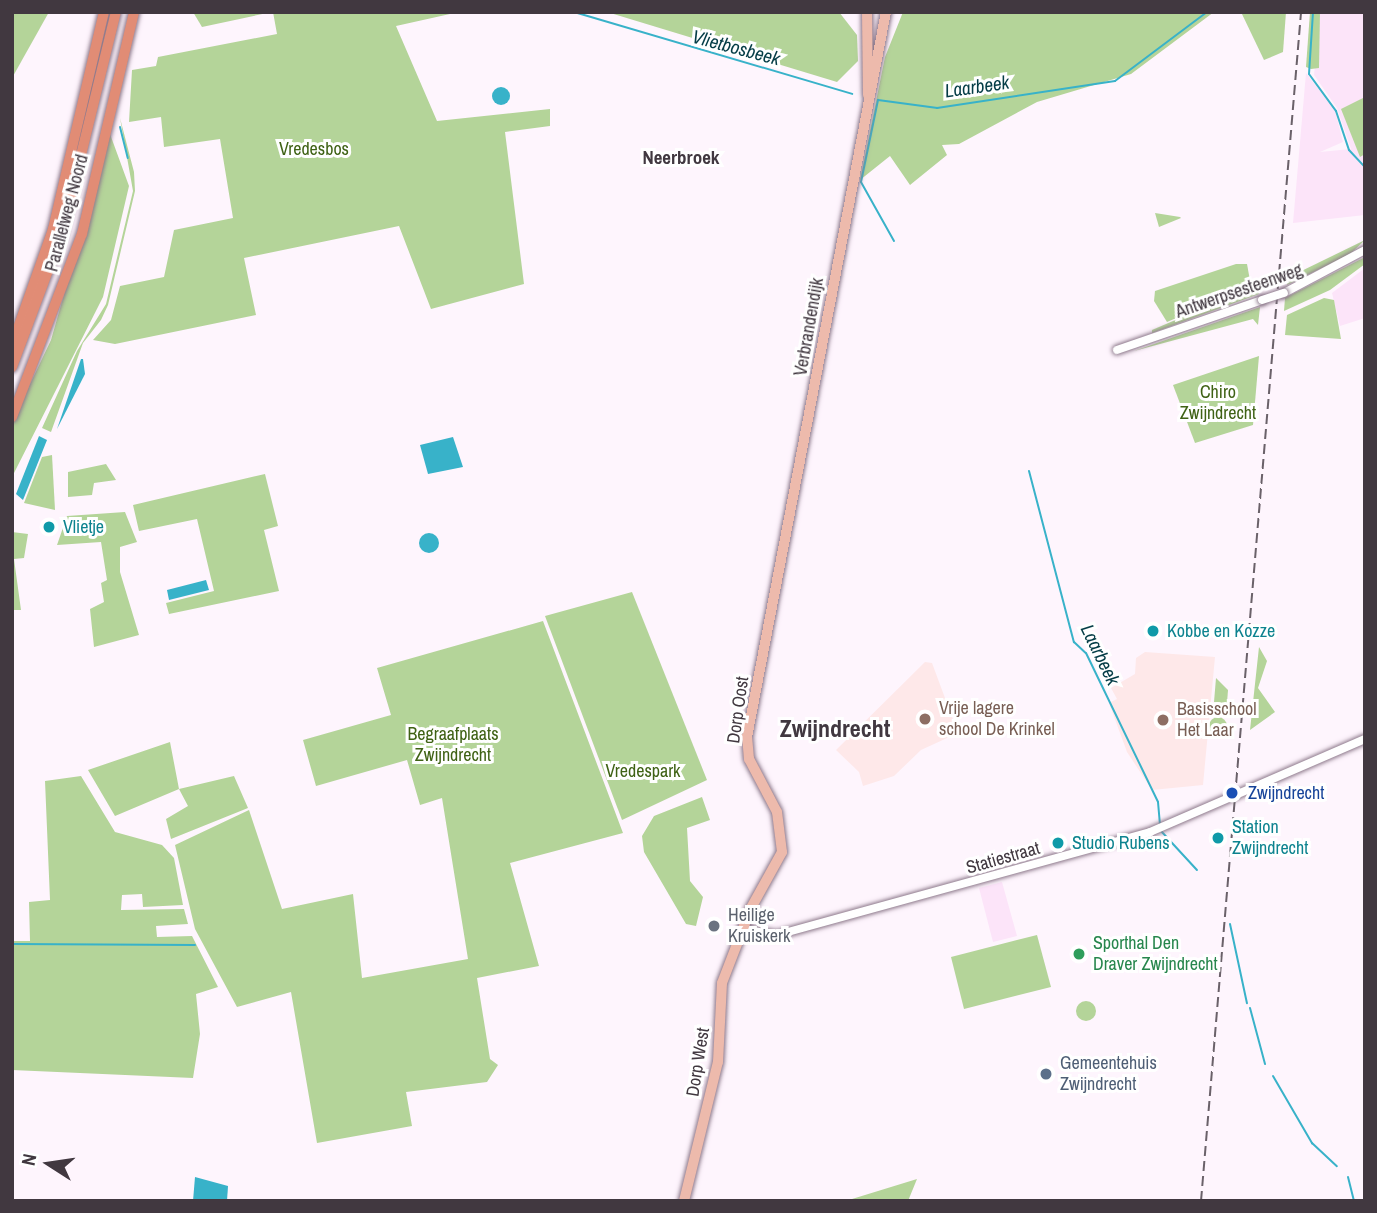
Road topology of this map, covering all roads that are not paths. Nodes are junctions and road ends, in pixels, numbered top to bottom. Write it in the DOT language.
graph roads {
  1 [pos="104,12"];
  2 [pos="116,12"];
  3 [pos="132,12"];
  4 [pos="867,12"];
  5 [pos="886,12"];
  6 [pos="868,96"];
  7 [pos="1365,250"];
  8 [pos="12,345"];
  9 [pos="1117,350"];
  10 [pos="12,367"];
  11 [pos="12,406"];
  12 [pos="12,417"];
  13 [pos="780,563"];
  14 [pos="1365,739"];
  15 [pos="742,929"];
  16 [pos="684,1201"];
  1 -- 8 [label="highway"];
  2 -- 10 [label="highway"];
  3 -- 11 [label="highway, Parallelweg Noord"];
  3 -- 12 [label="highway, Parallelweg Noord"];
  4 -- 6 [label="main road, Verbrandendijk"];
  5 -- 6 [label="main road, Verbrandendijk"];
  6 -- 13 [label="main road, Verbrandendijk"];
  7 -- 9 [label="street, Antwerpsesteenweg, bridge"];
  13 -- 15 [label="main road, Dorp Oost"];
  14 -- 15 [label="street, Statiestraat"];
  15 -- 16 [label="main road, Dorp West"];
}
